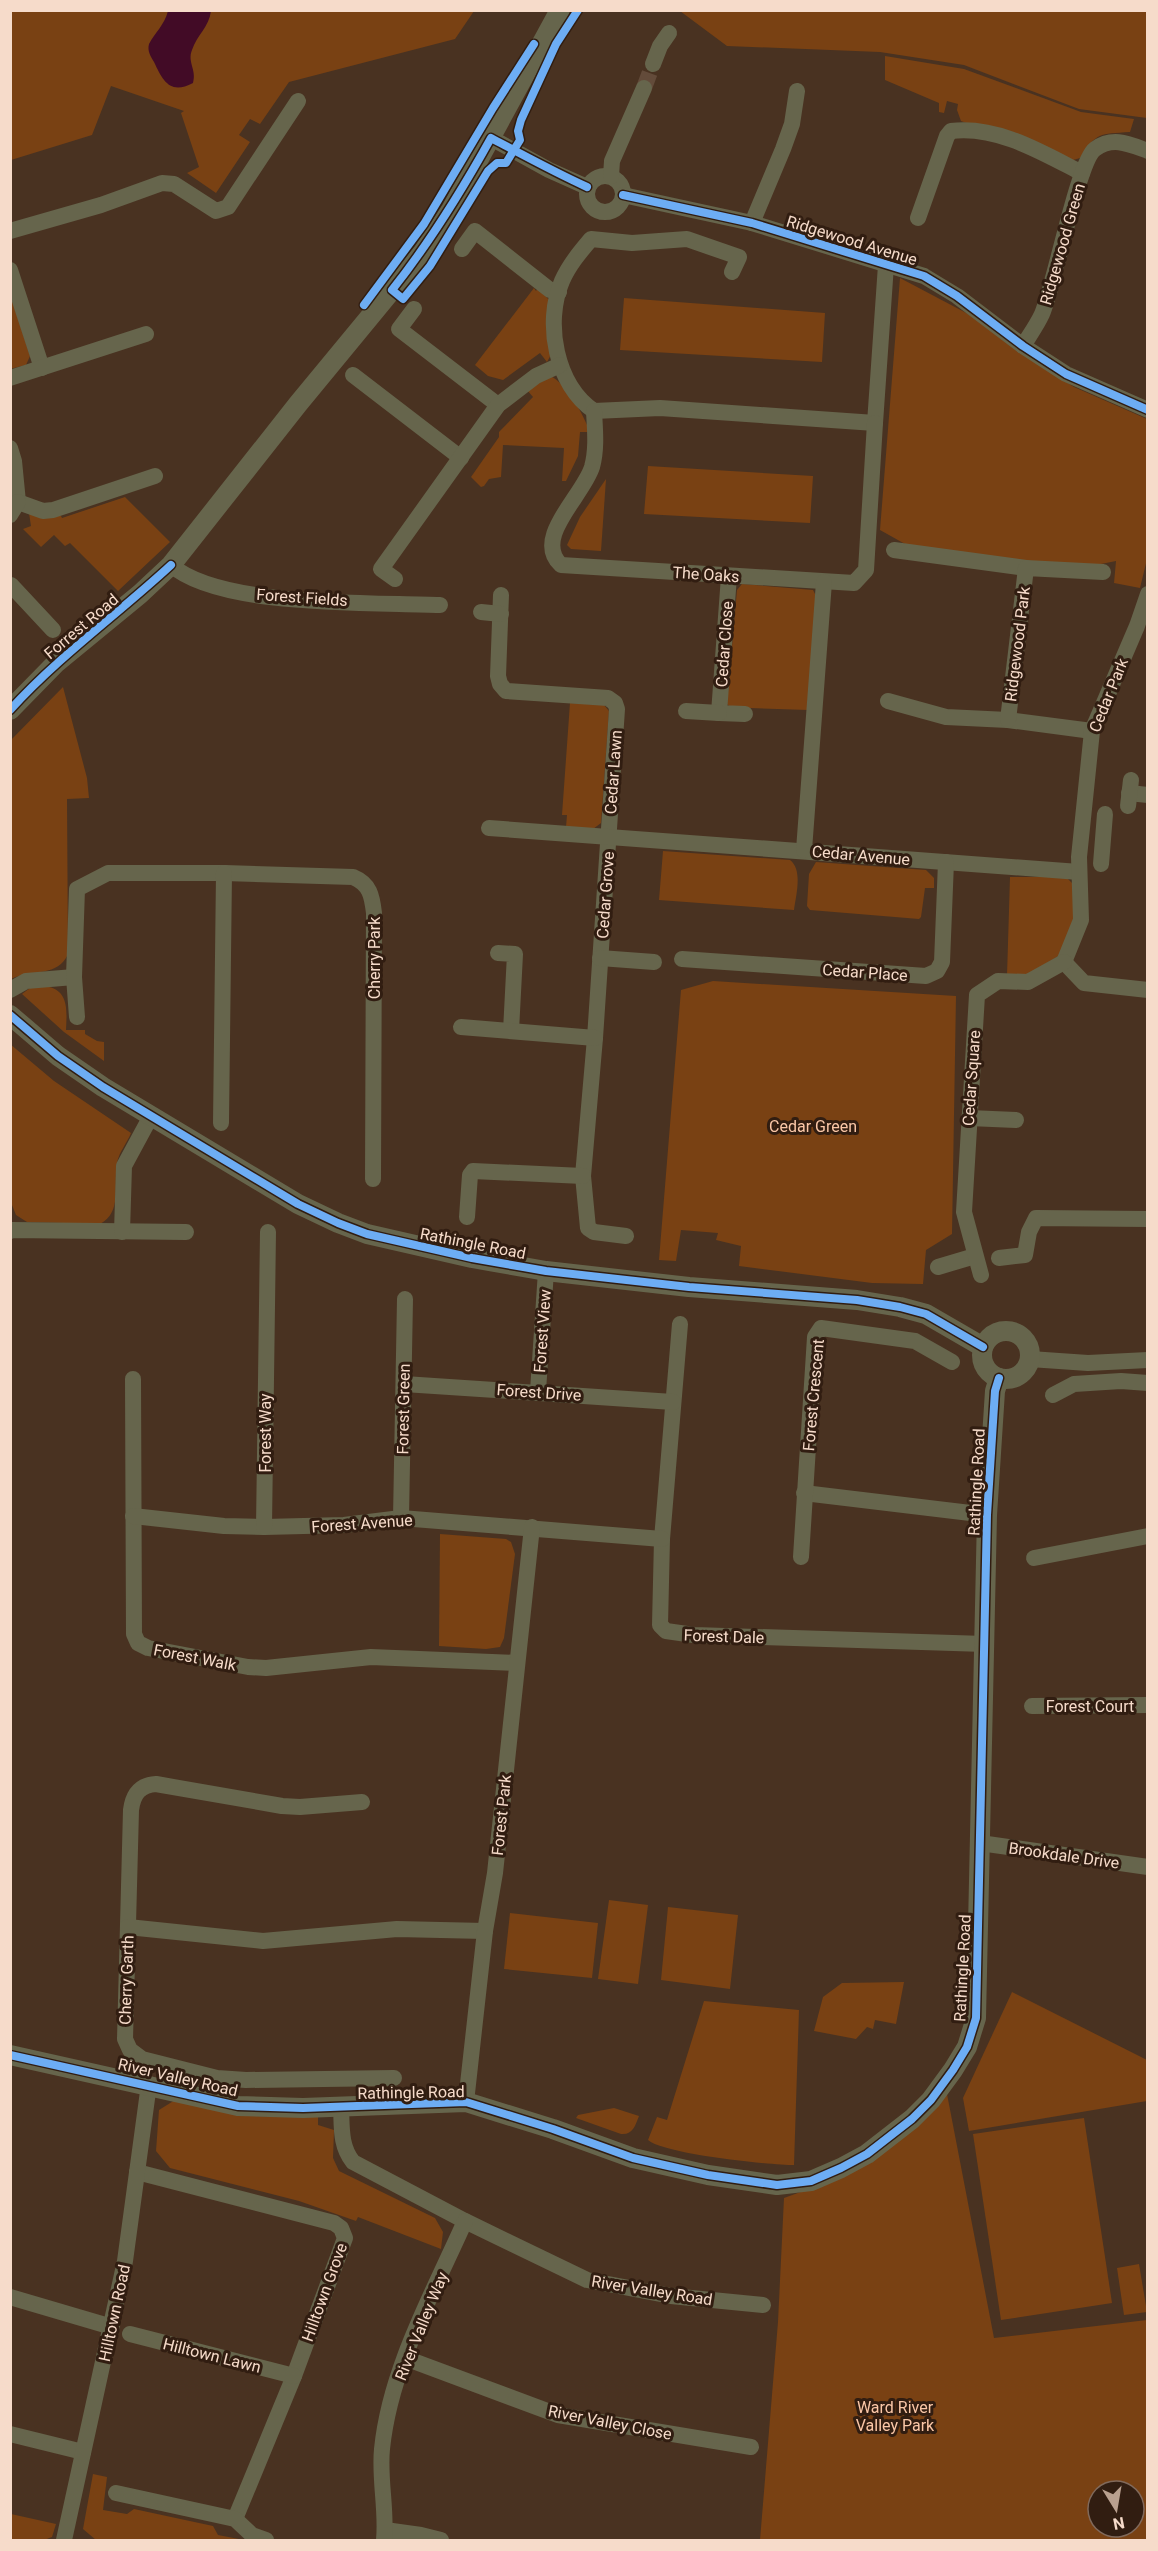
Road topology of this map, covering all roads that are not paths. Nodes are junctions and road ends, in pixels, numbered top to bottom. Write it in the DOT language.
graph roads {
  1 [pos="560,10"];
  2 [pos="669,33"];
  3 [pos="653,64"];
  4 [pos="644,87"];
  5 [pos="797,91"];
  6 [pos="298,101"];
  7 [pos="491,138"];
  8 [pos="1148,151"];
  9 [pos="1082,173"];
  10 [pos="611,176"];
  11 [pos="587,187"];
  12 [pos="623,195"];
  13 [pos="600,211"];
  14 [pos="918,218"];
  15 [pos="752,224"];
  16 [pos="10,231"];
  17 [pos="591,238"];
  18 [pos="462,249"];
  19 [pos="886,265"];
  20 [pos="10,270"];
  21 [pos="732,272"];
  22 [pos="559,292"];
  23 [pos="414,309"];
  24 [pos="146,334"];
  25 [pos="1023,346"];
  26 [pos="560,365"];
  27 [pos="42,368"];
  28 [pos="353,375"];
  29 [pos="10,378"];
  30 [pos="498,405"];
  31 [pos="1148,410"];
  32 [pos="594,411"];
  33 [pos="875,423"];
  34 [pos="10,448"];
  35 [pos="461,458"];
  36 [pos="155,476"];
  37 [pos="14,509"];
  38 [pos="894,550"];
  39 [pos="171,565"];
  40 [pos="1026,568"];
  41 [pos="1103,572"];
  42 [pos="729,576"];
  43 [pos="395,579"];
  44 [pos="824,582"];
  45 [pos="11,585"];
  46 [pos="1148,594"];
  47 [pos="501,595"];
  48 [pos="440,605"];
  49 [pos="481,612"];
  50 [pos="501,614"];
  51 [pos="1142,628"];
  52 [pos="53,630"];
  53 [pos="888,701"];
  54 [pos="10,710"];
  55 [pos="686,711"];
  56 [pos="719,713"];
  57 [pos="745,714"];
  58 [pos="1008,720"];
  59 [pos="1092,731"];
  60 [pos="1129,793"];
  61 [pos="1148,795"];
  62 [pos="1105,814"];
  63 [pos="489,828"];
  64 [pos="609,837"];
  65 [pos="1081,839"];
  66 [pos="1103,839"];
  67 [pos="804,850"];
  68 [pos="946,862"];
  69 [pos="1101,864"];
  70 [pos="1079,872"];
  71 [pos="224,873"];
  72 [pos="498,953"];
  73 [pos="600,958"];
  74 [pos="682,959"];
  75 [pos="654,962"];
  76 [pos="1064,962"];
  77 [pos="74,977"];
  78 [pos="10,990"];
  79 [pos="1148,990"];
  80 [pos="10,1015"];
  81 [pos="77,1017"];
  82 [pos="461,1027"];
  83 [pos="511,1031"];
  84 [pos="596,1038"];
  85 [pos="151,1116"];
  86 [pos="969,1119"];
  87 [pos="1016,1120"];
  88 [pos="222,1123"];
  89 [pos="583,1176"];
  90 [pos="373,1179"];
  91 [pos="466,1216"];
  92 [pos="1148,1219"];
  93 [pos="11,1230"];
  94 [pos="122,1232"];
  95 [pos="268,1232"];
  96 [pos="186,1233"];
  97 [pos="626,1236"];
  98 [pos="975,1256"];
  99 [pos="999,1258"];
  100 [pos="938,1267"];
  101 [pos="546,1271"];
  102 [pos="981,1275"];
  103 [pos="405,1299"];
  104 [pos="680,1323"];
  105 [pos="983,1347"];
  106 [pos="1030,1359"];
  107 [pos="1148,1360"];
  108 [pos="952,1362"];
  109 [pos="999,1378"];
  110 [pos="133,1379"];
  111 [pos="1148,1383"];
  112 [pos="404,1384"];
  113 [pos="538,1391"];
  114 [pos="1053,1395"];
  115 [pos="673,1402"];
  116 [pos="804,1493"];
  117 [pos="987,1515"];
  118 [pos="133,1516"];
  119 [pos="401,1518"];
  120 [pos="264,1527"];
  121 [pos="532,1527"];
  122 [pos="1148,1536"];
  123 [pos="662,1539"];
  124 [pos="801,1557"];
  125 [pos="1034,1558"];
  126 [pos="985,1644"];
  127 [pos="517,1663"];
  128 [pos="1032,1706"];
  129 [pos="1148,1706"];
  130 [pos="362,1802"];
  131 [pos="980,1842"];
  132 [pos="1148,1866"];
  133 [pos="128,1927"];
  134 [pos="485,1931"];
  135 [pos="10,2055"];
  136 [pos="394,2078"];
  137 [pos="149,2084"];
  138 [pos="466,2102"];
  139 [pos="341,2107"];
  140 [pos="137,2172"];
  141 [pos="465,2221"];
  142 [pos="10,2297"];
  143 [pos="763,2305"];
  144 [pos="112,2327"];
  145 [pos="130,2334"];
  146 [pos="405,2358"];
  147 [pos="294,2376"];
  148 [pos="10,2434"];
  149 [pos="751,2447"];
  150 [pos="83,2452"];
  151 [pos="116,2493"];
  152 [pos="235,2519"];
  153 [pos="385,2535"];
  154 [pos="64,2541"];
  155 [pos="266,2541"];
  156 [pos="441,2541"];
  1 -- 7 [label="street, Forrest Road"];
  2 -- 3 [label="street"];
  4 -- 10 [label="street"];
  5 -- 15 [label="street"];
  6 -- 16 [label="street"];
  7 -- 11 [label="street"];
  7 -- 39 [label="street, Forrest Road"];
  8 -- 9 [label="street, Ridgewood Green"];
  9 -- 14 [label="street, Ridgewood Green"];
  9 -- 25 [label="street, Ridgewood Green"];
  10 -- 11 [label="street"];
  10 -- 12 [label="street"];
  11 -- 13 [label="street"];
  12 -- 13 [label="street"];
  12 -- 15 [label="street, Ridgewood Avenue"];
  13 -- 17 [label="street"];
  15 -- 19 [label="street, Ridgewood Avenue"];
  17 -- 21 [label="street"];
  17 -- 22 [label="street"];
  18 -- 22 [label="street"];
  19 -- 25 [label="street, Ridgewood Avenue"];
  19 -- 33 [label="street, The Oaks"];
  20 -- 27 [label="street"];
  22 -- 26 [label="street"];
  23 -- 30 [label="street"];
  24 -- 27 [label="street"];
  25 -- 31 [label="street, Ridgewood Avenue"];
  26 -- 30 [label="street"];
  26 -- 32 [label="street"];
  27 -- 29 [label="street"];
  28 -- 35 [label="street"];
  30 -- 35 [label="street"];
  32 -- 33 [label="street"];
  32 -- 42 [label="street, The Oaks"];
  33 -- 44 [label="street, The Oaks"];
  34 -- 37 [label="street"];
  35 -- 43 [label="street"];
  36 -- 37 [label="street"];
  38 -- 40 [label="street, Ridgewood Park"];
  39 -- 48 [label="street, Forest Fields"];
  39 -- 54 [label="street, Forrest Road"];
  40 -- 41 [label="street, Ridgewood Park"];
  40 -- 58 [label="street, Ridgewood Park"];
  42 -- 44 [label="street, The Oaks"];
  42 -- 56 [label="street, Cedar Close"];
  44 -- 67 [label="street, Cedar Avenue"];
  45 -- 52 [label="street"];
  46 -- 51 [label="street"];
  47 -- 50 [label="street, Cedar Lawn"];
  49 -- 50 [label="street"];
  50 -- 64 [label="street, Cedar Lawn"];
  51 -- 59 [label="street, Cedar Park"];
  53 -- 58 [label="street, Ridgewood Park"];
  55 -- 56 [label="street"];
  56 -- 57 [label="street"];
  58 -- 59 [label="street, Ridgewood Park"];
  59 -- 65 [label="street, Cedar Park"];
  60 -- 61 [label="street"];
  62 -- 66 [label="street"];
  63 -- 64 [label="street, Cedar Grove"];
  64 -- 67 [label="street, Cedar Lawn"];
  64 -- 73 [label="street, Cedar Grove"];
  65 -- 66 [label="street"];
  65 -- 70 [label="street, Cedar Park"];
  66 -- 69 [label="street"];
  67 -- 68 [label="street, Cedar Avenue"];
  68 -- 70 [label="street, Cedar Avenue"];
  68 -- 74 [label="street, Cedar Place"];
  70 -- 76 [label="street, Cedar Park"];
  71 -- 77 [label="street, Cherry Park"];
  71 -- 88 [label="street"];
  71 -- 90 [label="street, Cherry Park"];
  72 -- 83 [label="street"];
  73 -- 75 [label="street"];
  73 -- 84 [label="street, Cedar Grove"];
  76 -- 79 [label="street"];
  76 -- 86 [label="street, Cedar Square"];
  77 -- 78 [label="street"];
  77 -- 81 [label="street, Cherry Park"];
  80 -- 85 [label="street, Rathingle Road"];
  82 -- 83 [label="street"];
  83 -- 84 [label="street"];
  84 -- 89 [label="street, Cedar Grove"];
  85 -- 94 [label="street"];
  85 -- 101 [label="street, Rathingle Road"];
  86 -- 87 [label="street"];
  86 -- 98 [label="street, Cedar Square"];
  89 -- 91 [label="street"];
  89 -- 97 [label="street, Cedar Grove"];
  92 -- 99 [label="street"];
  93 -- 94 [label="street"];
  94 -- 96 [label="street"];
  95 -- 120 [label="street, Forest Way"];
  98 -- 100 [label="street"];
  98 -- 102 [label="street, Cedar Square"];
  101 -- 105 [label="street, Rathingle Road"];
  101 -- 113 [label="street, Forest View"];
  103 -- 112 [label="street, Forest Green"];
  104 -- 115 [label="street, Forest Dale"];
  105 -- 106 [label="street"];
  105 -- 109 [label="street"];
  106 -- 107 [label="street"];
  106 -- 109 [label="street"];
  108 -- 116 [label="street, Forest Crescent"];
  109 -- 117 [label="street, Rathingle Road"];
  110 -- 118 [label="street, Forest Walk"];
  111 -- 114 [label="street"];
  112 -- 113 [label="street, Forest Drive"];
  112 -- 119 [label="street, Forest Green"];
  113 -- 115 [label="street, Forest Drive"];
  115 -- 123 [label="street, Forest Dale"];
  116 -- 117 [label="street"];
  116 -- 124 [label="street, Forest Crescent"];
  117 -- 126 [label="street, Rathingle Road"];
  118 -- 120 [label="street, Forest Avenue"];
  118 -- 127 [label="street, Forest Walk"];
  119 -- 120 [label="street, Forest Avenue"];
  119 -- 121 [label="street, Forest Avenue"];
  121 -- 123 [label="street, Forest Avenue"];
  121 -- 127 [label="street, Forest Park"];
  122 -- 125 [label="street"];
  123 -- 126 [label="street, Forest Dale"];
  126 -- 131 [label="street, Rathingle Road"];
  127 -- 134 [label="street, Forest Park"];
  128 -- 129 [label="street, Forest Court"];
  130 -- 133 [label="street, Cherry Garth"];
  131 -- 132 [label="street, Brookdale Drive"];
  131 -- 138 [label="street, Rathingle Road"];
  133 -- 134 [label="street, Cherry Garth"];
  133 -- 136 [label="street, Cherry Garth"];
  134 -- 138 [label="street, Forest Park"];
  135 -- 137 [label="street, River Valley Road"];
  137 -- 139 [label="street, River Valley Road"];
  137 -- 140 [label="street, Hilltown Road"];
  138 -- 139 [label="street, Rathingle Road"];
  139 -- 141 [label="street, River Valley Road"];
  140 -- 144 [label="street, Hilltown Road"];
  140 -- 147 [label="street, Hilltown Grove"];
  141 -- 143 [label="street, River Valley Road"];
  141 -- 146 [label="street, River Valley Way"];
  142 -- 144 [label="street"];
  144 -- 150 [label="street, Hilltown Road"];
  145 -- 147 [label="street, Hilltown Lawn"];
  146 -- 149 [label="street, River Valley Close"];
  146 -- 153 [label="street, River Valley Way"];
  147 -- 152 [label="street, Hilltown Grove"];
  148 -- 150 [label="street"];
  150 -- 154 [label="street, Hilltown Road"];
  151 -- 152 [label="street"];
  152 -- 155 [label="street"];
  153 -- 156 [label="street"];
}
